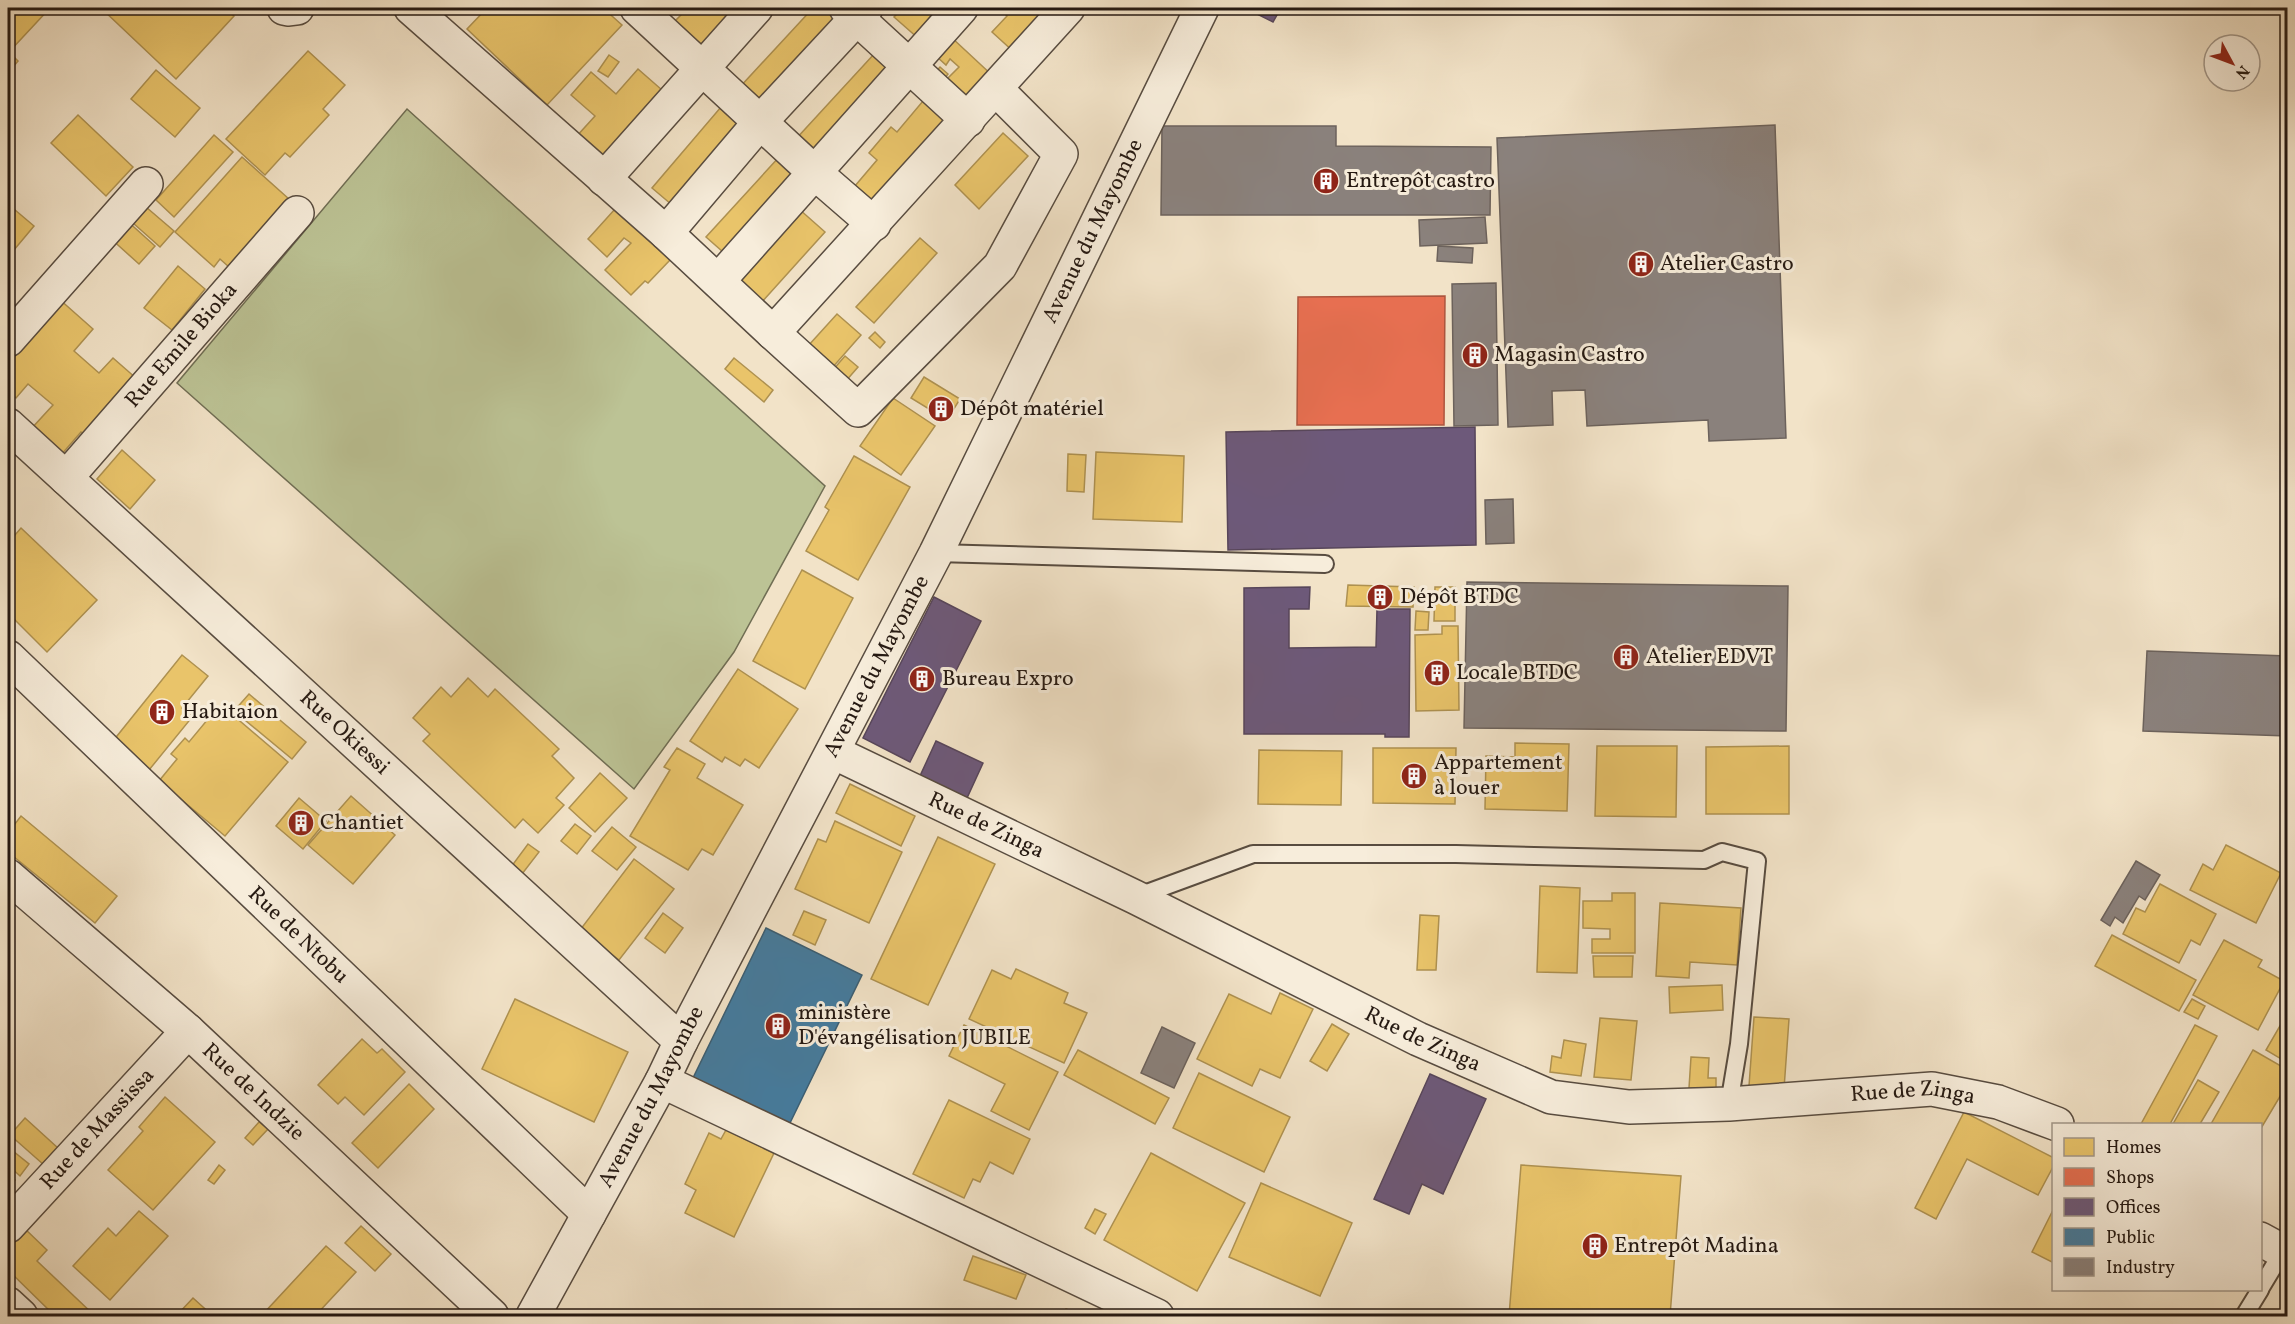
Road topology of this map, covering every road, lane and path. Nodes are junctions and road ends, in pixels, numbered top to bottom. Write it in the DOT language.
graph roads {
  1 [pos="284,8"];
  2 [pos="297,8"];
  3 [pos="411,8"];
  4 [pos="637,8"];
  5 [pos="756,8"];
  6 [pos="961,8"];
  7 [pos="1068,8"];
  8 [pos="1202,8"];
  9 [pos="856,11"];
  10 [pos="908,67"];
  11 [pos="702,68"];
  12 [pos="996,90"];
  13 [pos="968,120"];
  14 [pos="761,121"];
  15 [pos="814,172"];
  16 [pos="604,179"];
  17 [pos="146,184"];
  18 [pos="297,213"];
  19 [pos="874,224"];
  20 [pos="666,233"];
  21 [pos="718,281"];
  22 [pos="773,333"];
  23 [pos="8,340"];
  24 [pos="8,424"];
  25 [pos="66,478"];
  26 [pos="936,554"];
  27 [pos="1325,564"];
  28 [pos="8,657"];
  29 [pos="833,752"];
  30 [pos="8,876"];
  31 [pos="1136,897"];
  32 [pos="188,1031"];
  33 [pos="681,1041"];
  34 [pos="662,1082"];
  35 [pos="1729,1104"];
  36 [pos="2052,1123"];
  37 [pos="589,1214"];
  38 [pos="8,1226"];
  39 [pos="2277,1245"];
  40 [pos="2262,1284"];
  41 [pos="2259,1291"];
  42 [pos="8,1304"];
  43 [pos="21,1317"];
  44 [pos="492,1317"];
  45 [pos="533,1317"];
  46 [pos="1157,1317"];
  47 [pos="2244,1317"];
  1 -- 2 [label="street"];
  3 -- 16 [label="street"];
  4 -- 11 [label="street"];
  5 -- 11 [label="street"];
  6 -- 10 [label="street"];
  7 -- 12 [label="street"];
  8 -- 26 [label="street, Avenue du Mayombe"];
  9 -- 10 [label="street"];
  9 -- 14 [label="street"];
  10 -- 13 [label="street"];
  10 -- 15 [label="street"];
  11 -- 14 [label="street"];
  11 -- 16 [label="street"];
  12 -- 13 [label="street"];
  12 -- 22 [label="street"];
  13 -- 19 [label="street"];
  14 -- 15 [label="street"];
  14 -- 20 [label="street"];
  15 -- 19 [label="street"];
  15 -- 21 [label="street"];
  16 -- 20 [label="street"];
  17 -- 23 [label="street"];
  18 -- 25 [label="street, Rue Emile Bioka"];
  19 -- 22 [label="street"];
  20 -- 21 [label="street"];
  21 -- 22 [label="street"];
  24 -- 25 [label="street, Rue Okiessi"];
  25 -- 33 [label="street, Rue Okiessi"];
  26 -- 27 [label="lane"];
  26 -- 29 [label="street, Avenue du Mayombe"];
  28 -- 37 [label="street, Rue de Ntobu"];
  29 -- 31 [label="street, Rue de Zinga"];
  29 -- 33 [label="street, Avenue du Mayombe"];
  30 -- 32 [label="street, Rue de Indzie"];
  31 -- 35 [label="street, Rue de Zinga"];
  31 -- 35 [label="lane"];
  32 -- 38 [label="street, Rue de Massissa"];
  32 -- 44 [label="street, Rue de Indzie"];
  33 -- 34 [label="street, Avenue du Mayombe"];
  34 -- 37 [label="street, Avenue du Mayombe"];
  34 -- 46 [label="street"];
  35 -- 36 [label="street, Rue de Zinga"];
  37 -- 45 [label="street, Avenue du Mayombe"];
  39 -- 40 [label="lane"];
  41 -- 47 [label="lane"];
  42 -- 43 [label="street"];
}
